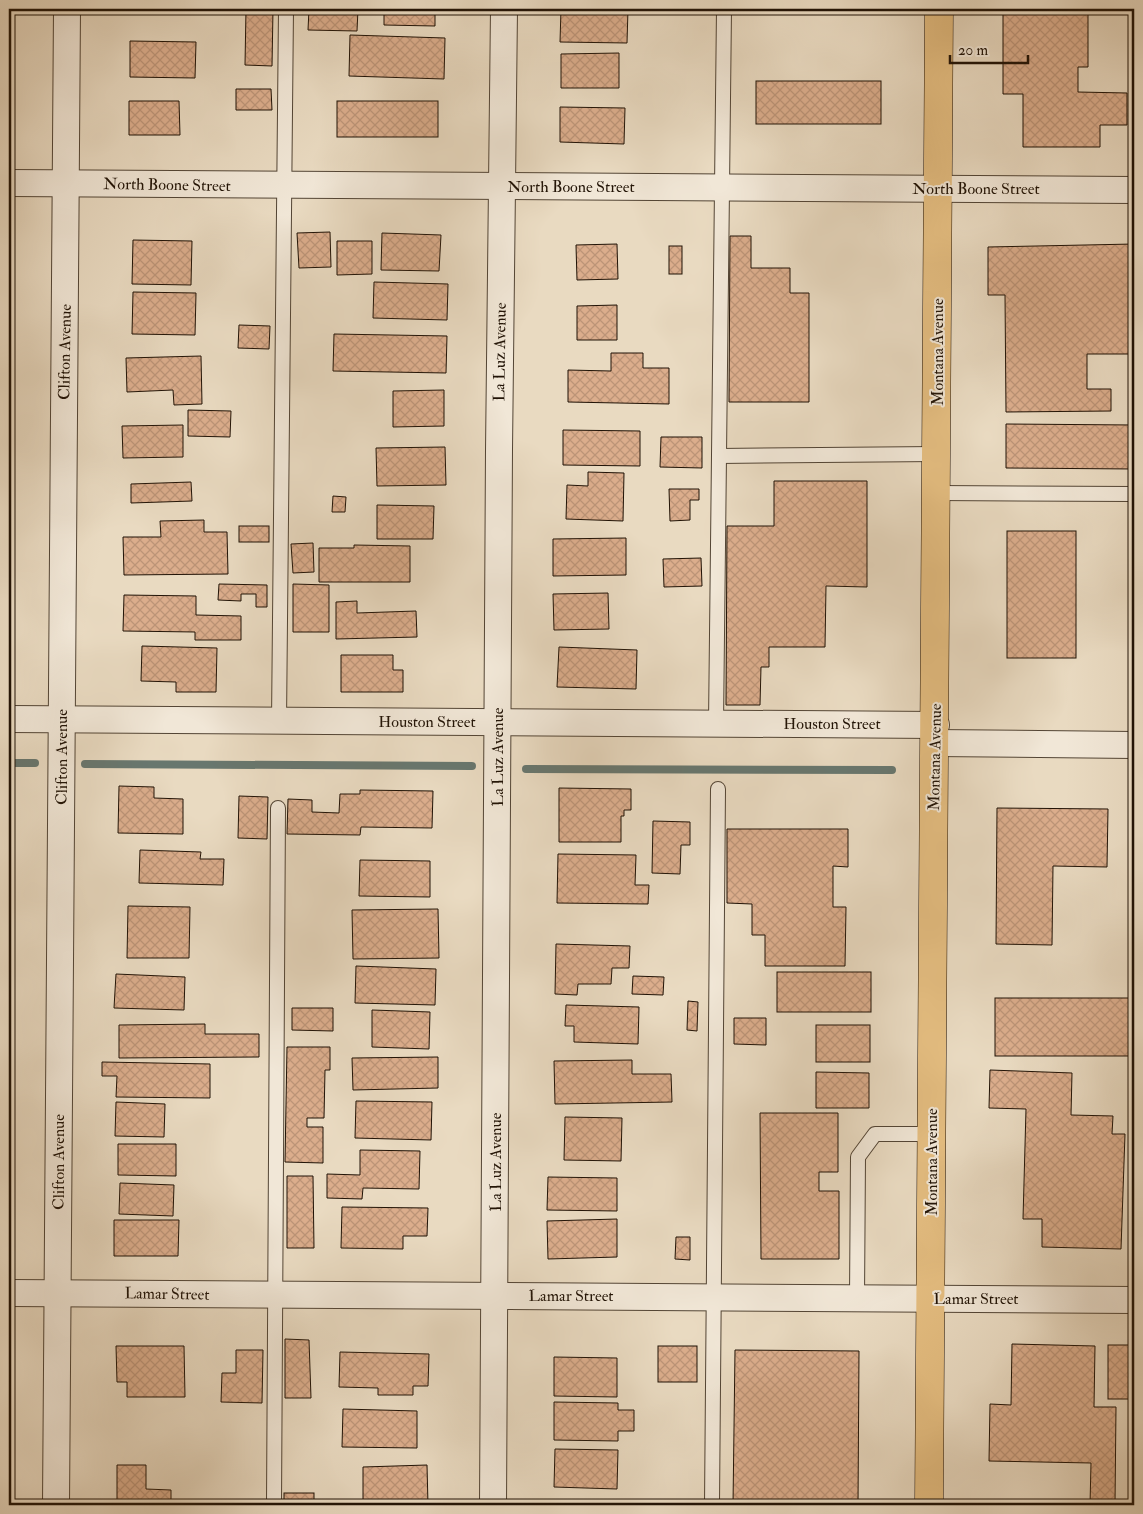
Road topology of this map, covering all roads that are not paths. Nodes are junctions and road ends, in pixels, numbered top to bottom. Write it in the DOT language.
graph roads {
  1 [pos="67,9"];
  2 [pos="286,9"];
  3 [pos="504,9"];
  4 [pos="724,9"];
  5 [pos="939,9"];
  6 [pos="9,183"];
  7 [pos="67,184"];
  8 [pos="284,186"];
  9 [pos="502,186"];
  10 [pos="722,188"];
  11 [pos="939,189"];
  12 [pos="1134,190"];
  13 [pos="937,454"];
  14 [pos="719,456"];
  15 [pos="937,493"];
  16 [pos="1134,494"];
  17 [pos="9,719"];
  18 [pos="62,719"];
  19 [pos="279,722"];
  20 [pos="498,722"];
  21 [pos="716,724"];
  22 [pos="935,734"];
  23 [pos="1134,745"];
  24 [pos="718,789"];
  25 [pos="278,808"];
  26 [pos="933,1134"];
  27 [pos="58,1292"];
  28 [pos="9,1293"];
  29 [pos="495,1295"];
  30 [pos="274,1296"];
  31 [pos="714,1297"];
  32 [pos="857,1298"];
  33 [pos="932,1298"];
  34 [pos="1134,1300"];
  35 [pos="56,1505"];
  36 [pos="274,1505"];
  37 [pos="493,1505"];
  38 [pos="712,1505"];
  39 [pos="929,1505"];
  1 -- 7 [label="street, Clifton Avenue"];
  2 -- 8 [label="lane"];
  3 -- 9 [label="street, La Luz Avenue"];
  4 -- 10 [label="lane"];
  5 -- 11 [label="main road, Montana Avenue"];
  6 -- 7 [label="street, North Boone Street"];
  7 -- 8 [label="street, North Boone Street"];
  7 -- 18 [label="street, Clifton Avenue"];
  8 -- 9 [label="street, North Boone Street"];
  8 -- 19 [label="lane"];
  9 -- 10 [label="street, North Boone Street"];
  9 -- 20 [label="street, La Luz Avenue"];
  10 -- 11 [label="street, North Boone Street"];
  10 -- 14 [label="lane"];
  11 -- 12 [label="street, North Boone Street"];
  11 -- 13 [label="main road, Montana Avenue"];
  13 -- 14 [label="lane"];
  13 -- 15 [label="main road, Montana Avenue"];
  14 -- 21 [label="lane"];
  15 -- 16 [label="lane"];
  15 -- 22 [label="main road, Montana Avenue"];
  17 -- 18 [label="street, Houston Street"];
  18 -- 19 [label="street, Houston Street"];
  18 -- 27 [label="street, Clifton Avenue"];
  19 -- 20 [label="street, Houston Street"];
  20 -- 21 [label="street, Houston Street"];
  20 -- 29 [label="street, La Luz Avenue"];
  21 -- 22 [label="street, Houston Street"];
  22 -- 23 [label="street, Houston Street"];
  22 -- 26 [label="main road, Montana Avenue"];
  24 -- 31 [label="lane"];
  25 -- 30 [label="lane"];
  26 -- 32 [label="lane"];
  26 -- 33 [label="main road, Montana Avenue"];
  27 -- 28 [label="street, Lamar Street"];
  27 -- 30 [label="street, Lamar Street"];
  27 -- 35 [label="street, Clifton Avenue"];
  29 -- 30 [label="street, Lamar Street"];
  29 -- 31 [label="street, Lamar Street"];
  29 -- 37 [label="street, La Luz Avenue"];
  30 -- 36 [label="lane"];
  31 -- 32 [label="street, Lamar Street"];
  31 -- 38 [label="lane"];
  32 -- 33 [label="street, Lamar Street"];
  33 -- 34 [label="street, Lamar Street"];
  33 -- 39 [label="main road, Montana Avenue"];
}
